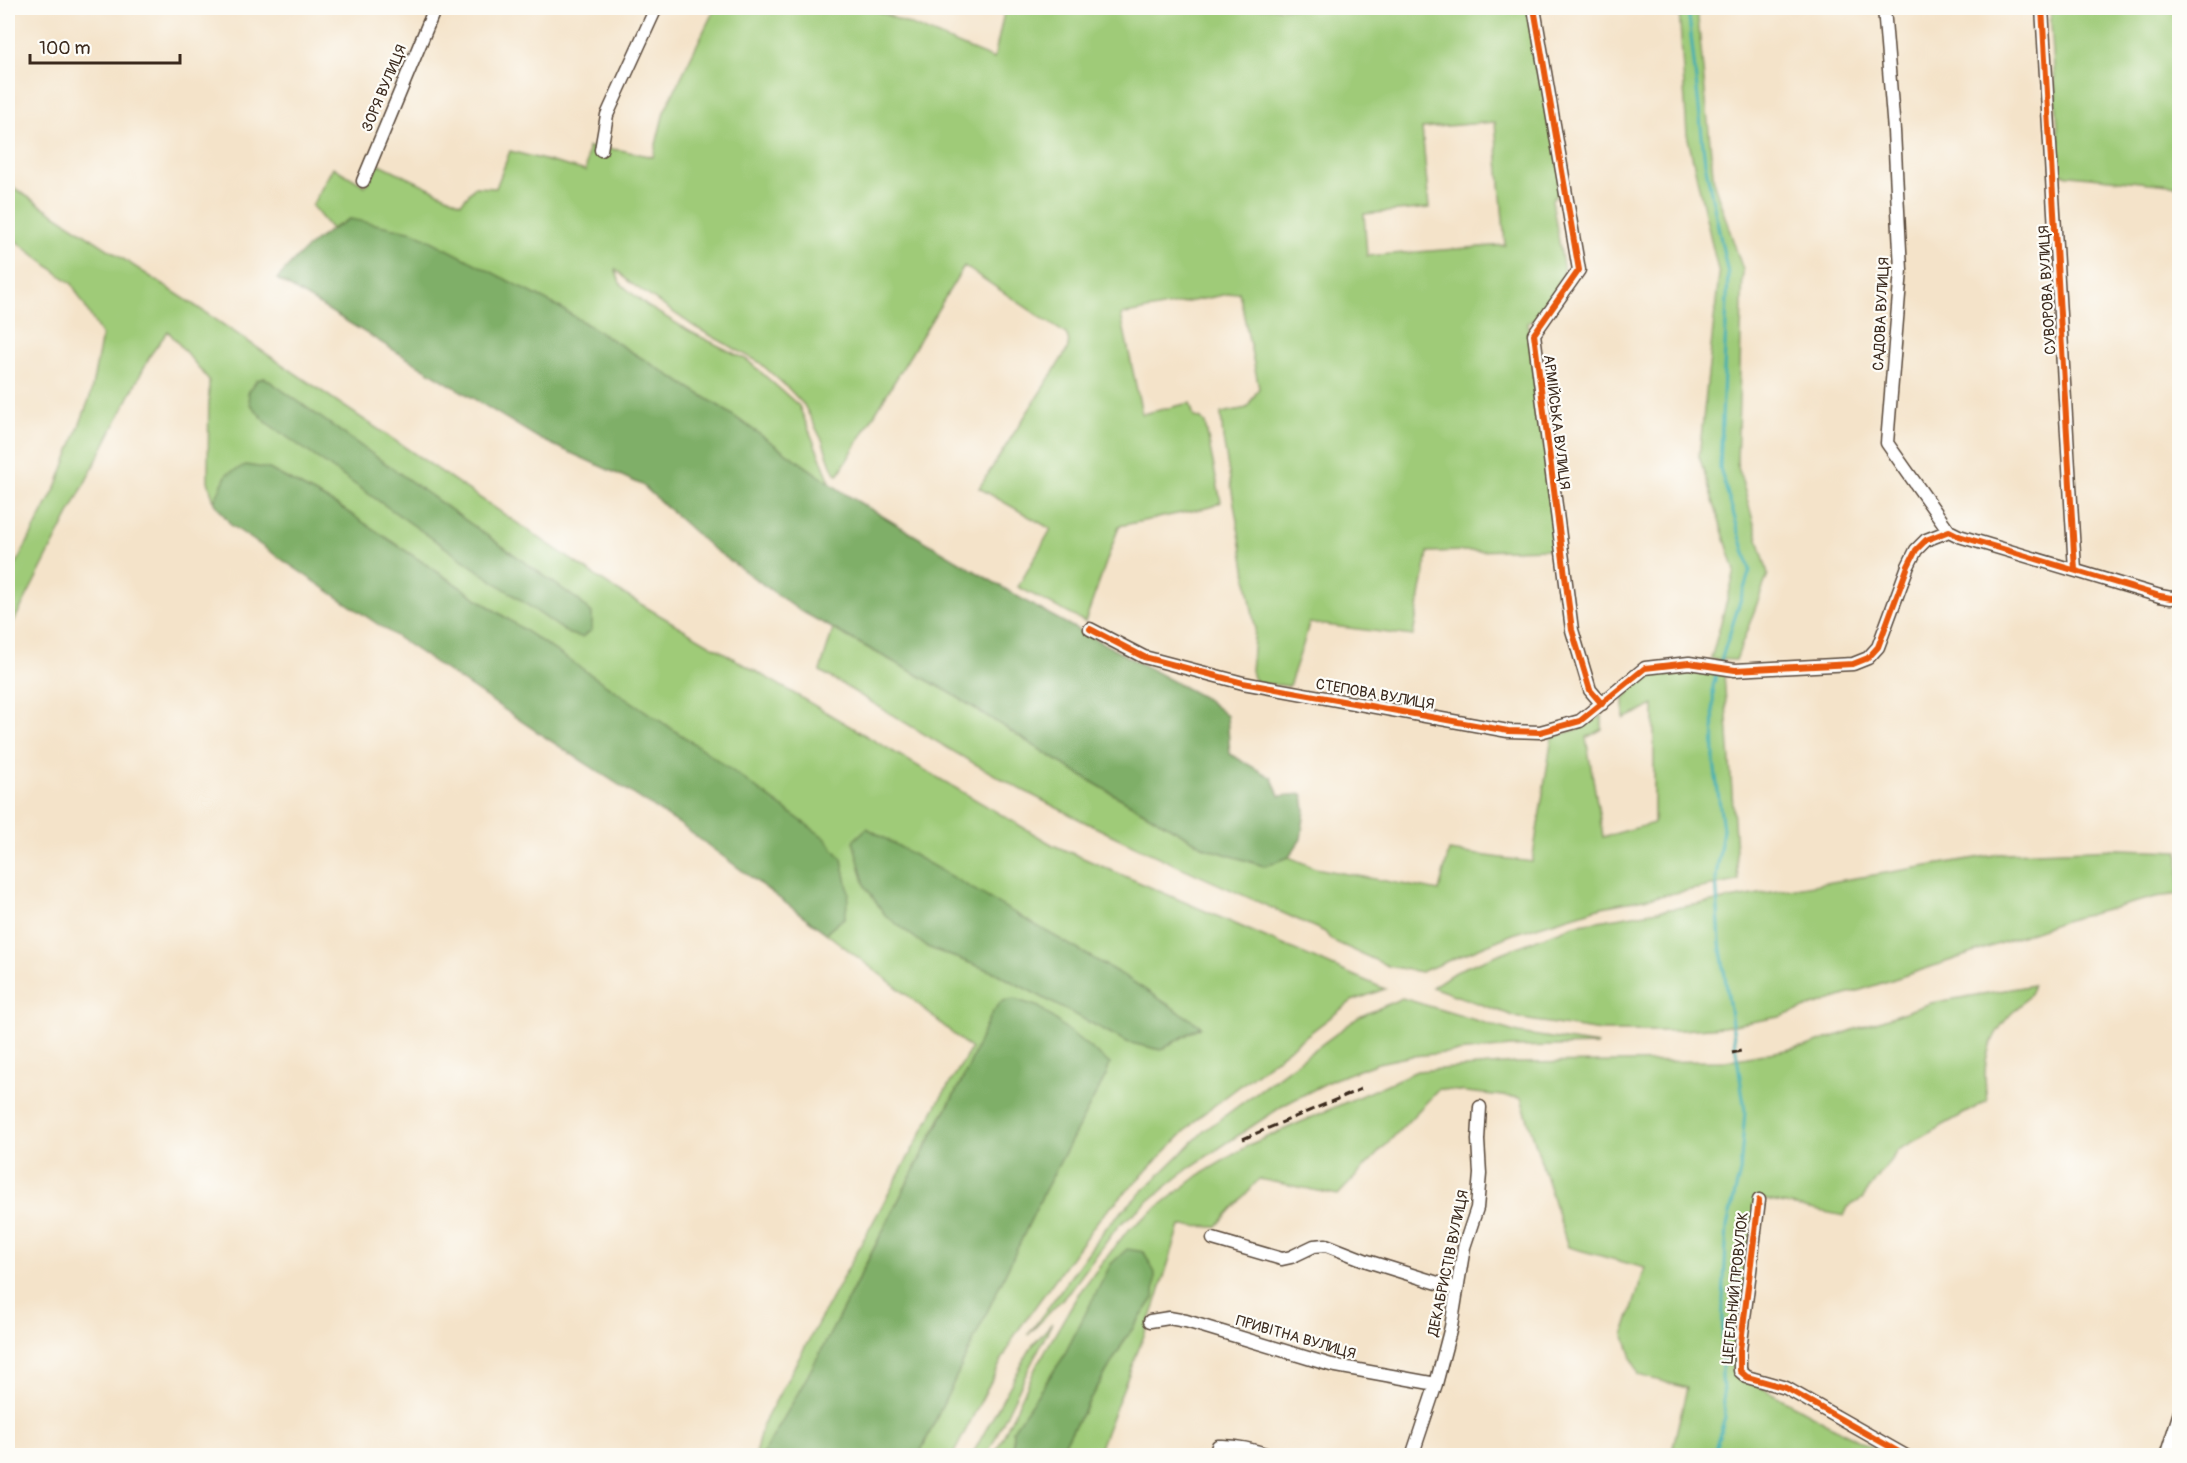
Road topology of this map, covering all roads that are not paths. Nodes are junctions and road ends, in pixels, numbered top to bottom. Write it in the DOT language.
graph roads {
  1 [pos="435,8"];
  2 [pos="656,8"];
  3 [pos="1534,8"];
  4 [pos="1884,8"];
  5 [pos="2042,8"];
  6 [pos="601,150"];
  7 [pos="363,181"];
  8 [pos="1949,531"];
  9 [pos="2075,570"];
  10 [pos="2180,597"];
  11 [pos="1090,629"];
  12 [pos="1602,704"];
  13 [pos="1480,1107"];
  14 [pos="1759,1200"];
  15 [pos="1213,1239"];
  16 [pos="1457,1289"];
  17 [pos="1150,1321"];
  18 [pos="1436,1384"];
  19 [pos="2180,1412"];
  20 [pos="1217,1451"];
  21 [pos="1272,1455"];
  22 [pos="1412,1455"];
  23 [pos="1906,1455"];
  24 [pos="2166,1455"];
  1 -- 7 [label="street, ЗОРЯ ВУЛИЦЯ"];
  2 -- 6 [label="street"];
  3 -- 12 [label="street, АРМІЙСЬКА ВУЛИЦЯ"];
  4 -- 8 [label="street, САДОВА ВУЛИЦЯ"];
  5 -- 9 [label="street, СУВОРОВА ВУЛИЦЯ"];
  8 -- 9 [label="street"];
  8 -- 12 [label="street, СТЕПОВА ВУЛИЦЯ"];
  9 -- 10 [label="street"];
  11 -- 12 [label="street, СТЕПОВА ВУЛИЦЯ"];
  13 -- 16 [label="street, ДЕКАБРИСТІВ ВУЛИЦЯ"];
  14 -- 23 [label="street, ЦЕГЕЛЬНИЙ ПРОВУЛОК"];
  15 -- 16 [label="street"];
  16 -- 18 [label="street, ДЕКАБРИСТІВ ВУЛИЦЯ"];
  17 -- 18 [label="street, ПРИВІТНА ВУЛИЦЯ"];
  18 -- 22 [label="street, ДЕКАБРИСТІВ ВУЛИЦЯ"];
  19 -- 24 [label="street"];
  20 -- 21 [label="street"];
}
